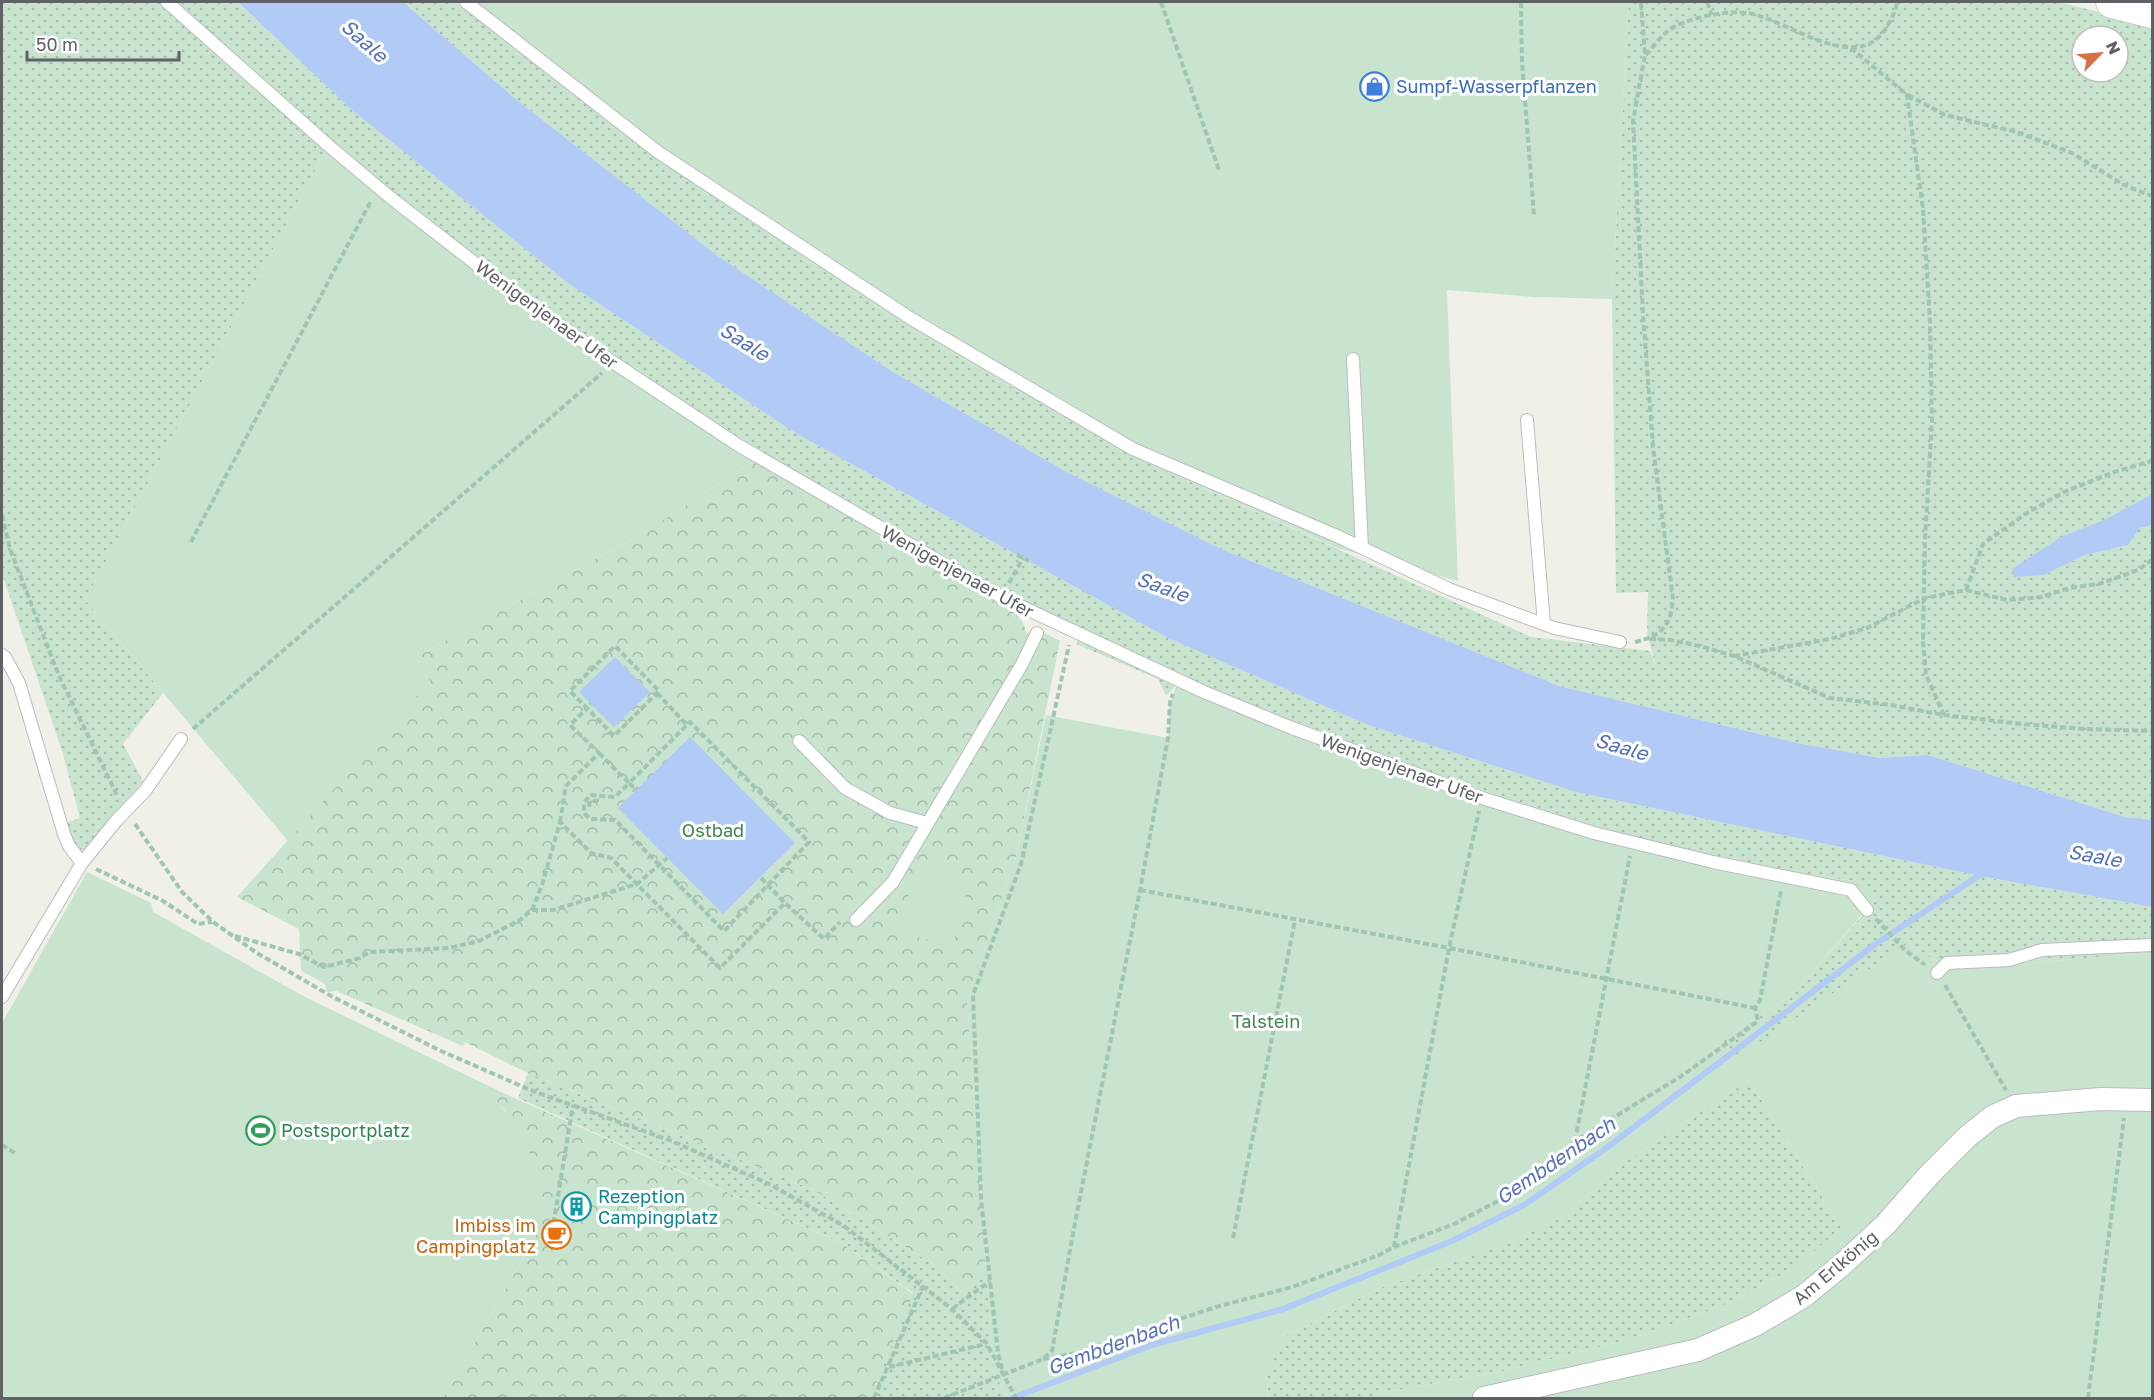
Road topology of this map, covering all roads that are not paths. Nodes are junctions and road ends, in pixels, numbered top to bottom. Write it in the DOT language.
graph roads {
  1 [pos="167,2"];
  2 [pos="466,2"];
  3 [pos="2112,2"];
  4 [pos="2152,12"];
  5 [pos="1353,358"];
  6 [pos="1527,420"];
  7 [pos="1362,548"];
  8 [pos="1544,624"];
  9 [pos="1037,633"];
  10 [pos="1620,642"];
  11 [pos="2,655"];
  12 [pos="181,739"];
  13 [pos="799,741"];
  14 [pos="927,823"];
  15 [pos="82,863"];
  16 [pos="1867,910"];
  17 [pos="856,920"];
  18 [pos="2152,945"];
  19 [pos="1937,973"];
  20 [pos="2,997"];
  21 [pos="2152,1100"];
  22 [pos="1485,1398"];
  1 -- 16 [label="lane, Wenigenjenaer Ufer"];
  2 -- 7 [label="lane"];
  3 -- 4 [label="street"];
  5 -- 7 [label="lane"];
  6 -- 8 [label="lane"];
  7 -- 8 [label="lane"];
  8 -- 10 [label="lane"];
  9 -- 14 [label="lane"];
  11 -- 15 [label="lane"];
  12 -- 15 [label="lane"];
  13 -- 14 [label="lane"];
  14 -- 17 [label="lane"];
  15 -- 20 [label="lane"];
  18 -- 19 [label="lane"];
  21 -- 22 [label="street, Am Erlkönig"];
}
